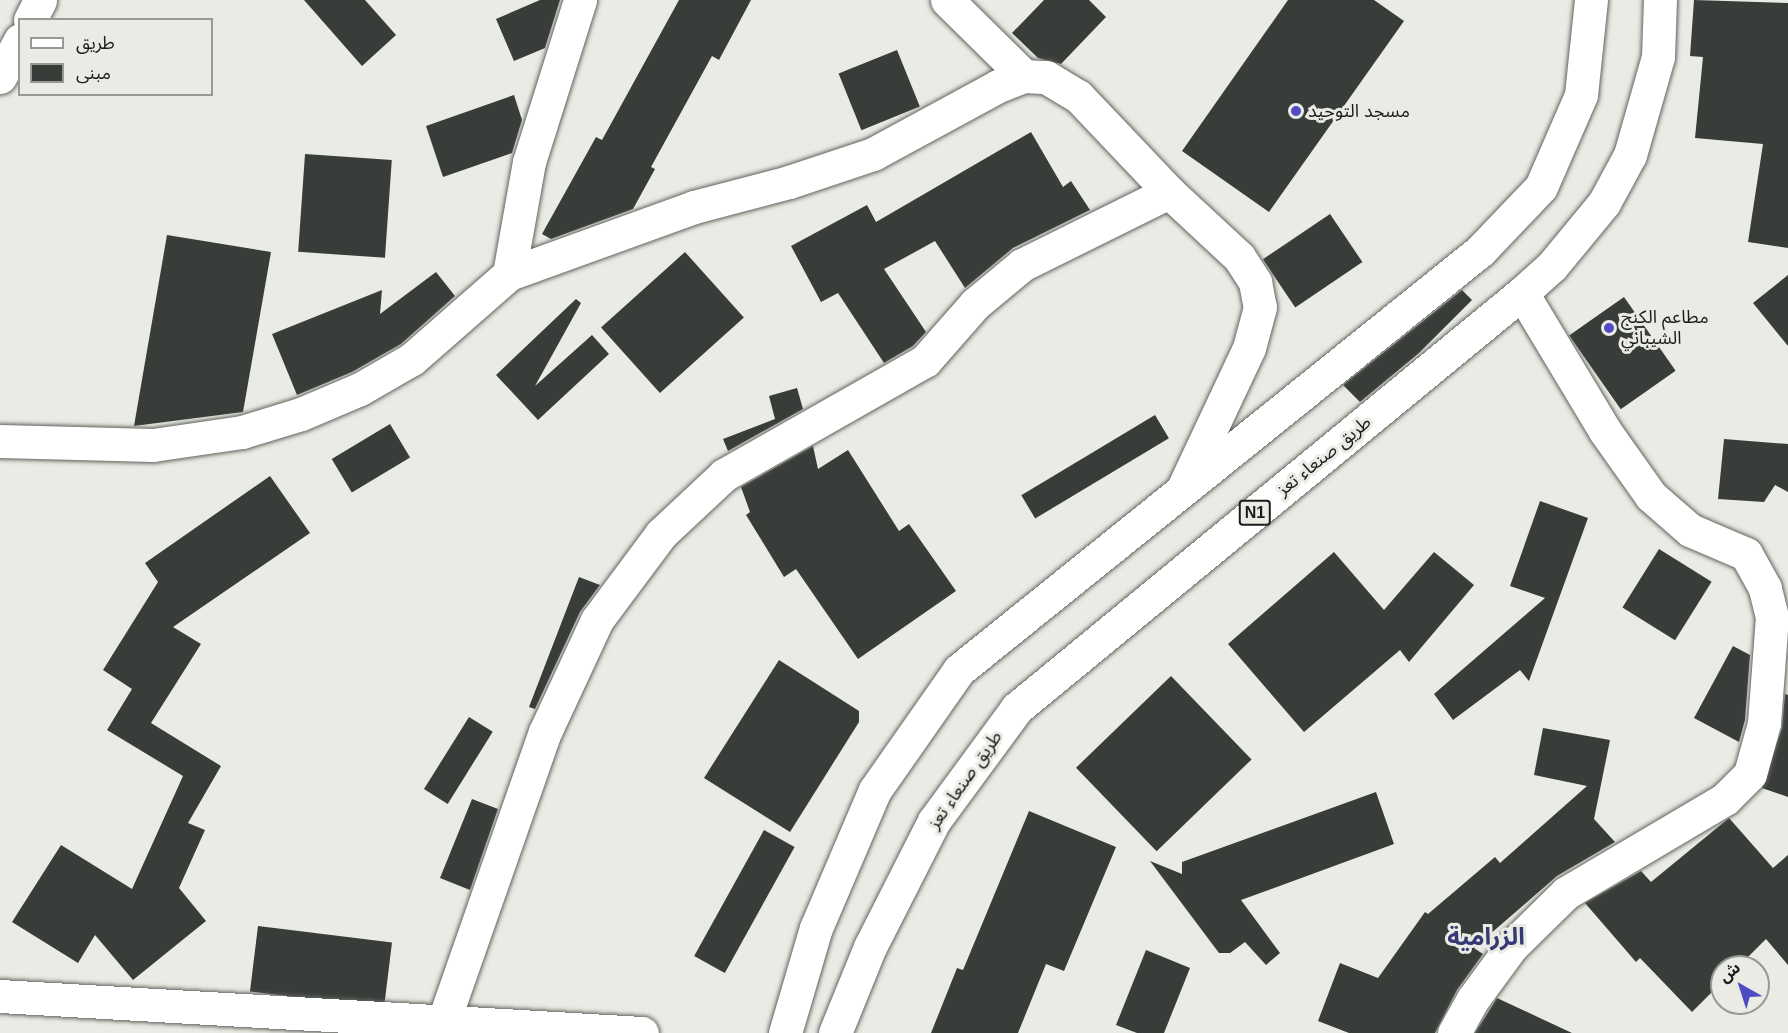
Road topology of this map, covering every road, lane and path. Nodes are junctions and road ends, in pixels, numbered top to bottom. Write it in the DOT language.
graph roads {
  1 [pos="40,0"];
  2 [pos="580,0"];
  3 [pos="947,0"];
  4 [pos="1591,0"];
  5 [pos="1660,0"];
  6 [pos="31,18"];
  7 [pos="18,44"];
  8 [pos="1023,76"];
  9 [pos="0,77"];
  10 [pos="1169,192"];
  11 [pos="508,274"];
  12 [pos="1522,293"];
  13 [pos="0,441"];
  14 [pos="1184,486"];
  15 [pos="1778,667"];
  16 [pos="0,996"];
  17 [pos="444,1020"];
  18 [pos="642,1033"];
  19 [pos="785,1033"];
  20 [pos="835,1033"];
  21 [pos="1454,1033"];
  1 -- 6 [label="main road"];
  2 -- 11 [label="main road"];
  3 -- 8 [label="main road"];
  4 -- 14 [label="main road"];
  5 -- 12 [label="main road, طريق صنعاء تعز / N1"];
  7 -- 9 [label="main road"];
  8 -- 10 [label="main road"];
  8 -- 11 [label="main road"];
  10 -- 14 [label="main road"];
  10 -- 17 [label="main road"];
  11 -- 13 [label="main road"];
  12 -- 15 [label="main road"];
  12 -- 20 [label="main road, طريق صنعاء تعز / N1"];
  14 -- 19 [label="main road"];
  15 -- 21 [label="main road"];
  16 -- 17 [label="main road"];
  17 -- 18 [label="main road"];
}
